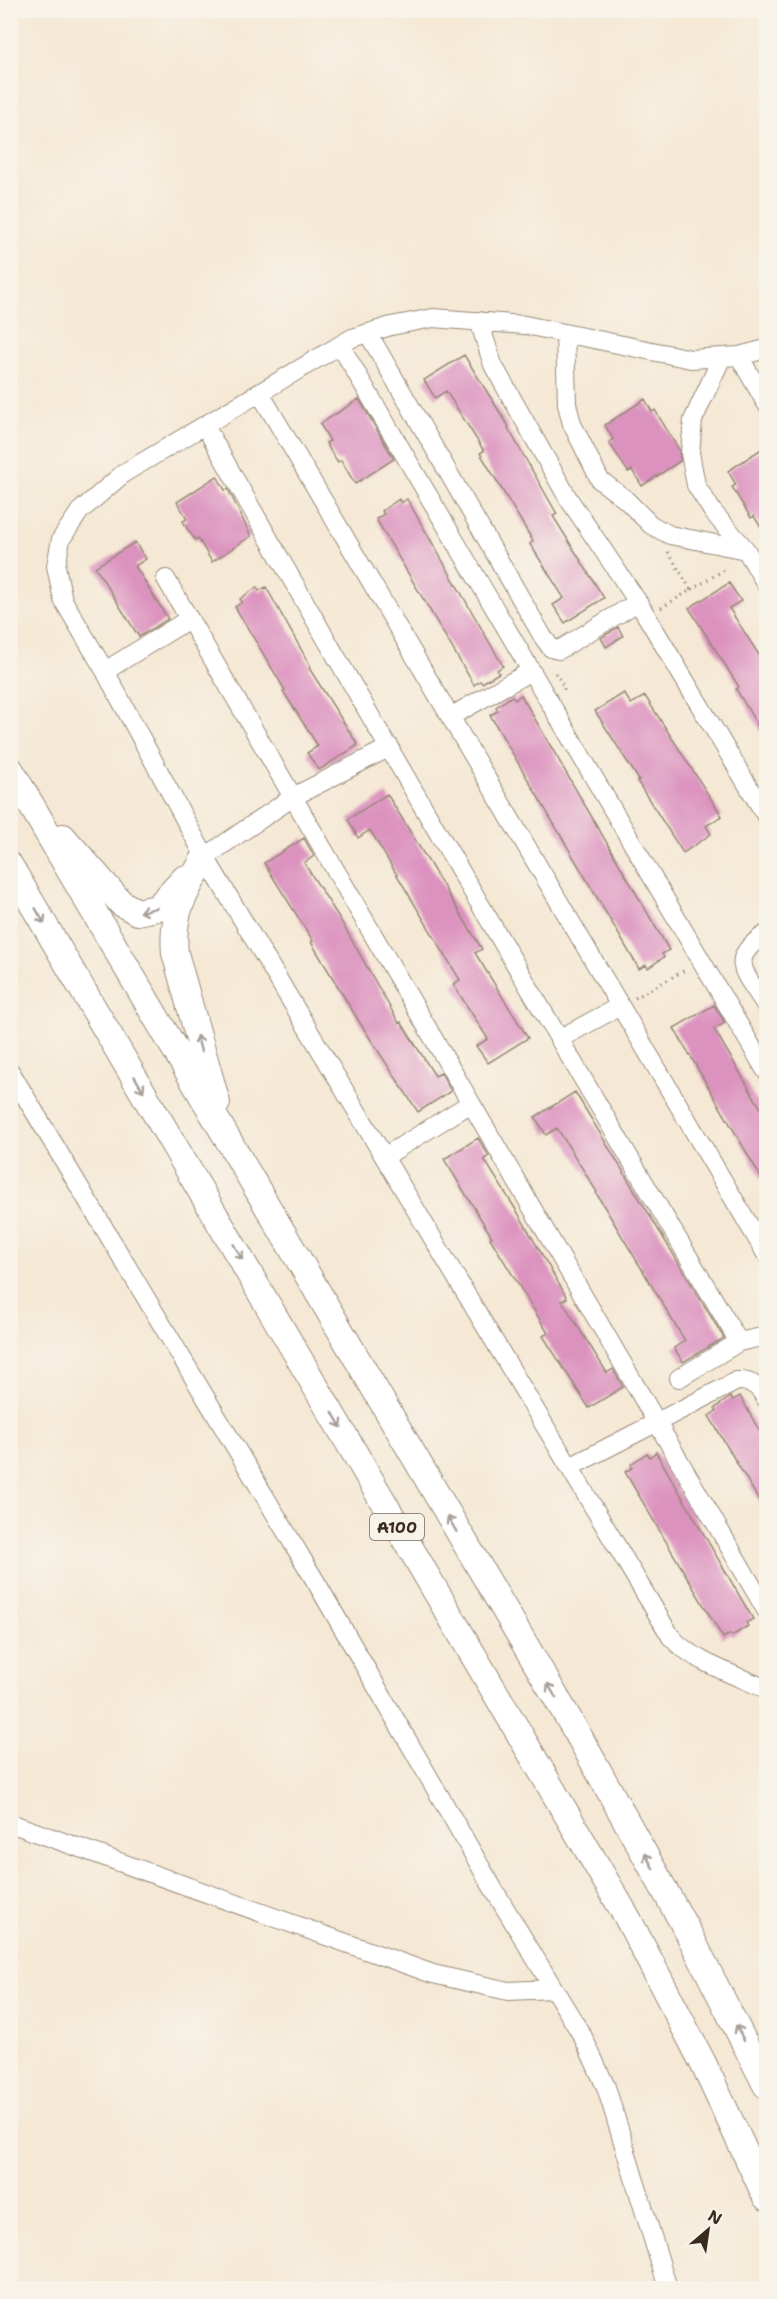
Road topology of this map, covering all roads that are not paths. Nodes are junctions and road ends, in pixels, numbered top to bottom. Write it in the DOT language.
graph roads {
  1 [pos="479,321"];
  2 [pos="369,333"];
  3 [pos="565,334"];
  4 [pos="340,345"];
  5 [pos="766,349"];
  6 [pos="730,356"];
  7 [pos="260,393"];
  8 [pos="766,403"];
  9 [pos="205,426"];
  10 [pos="747,550"];
  11 [pos="166,579"];
  12 [pos="766,584"];
  13 [pos="642,609"];
  14 [pos="189,619"];
  15 [pos="105,671"];
  16 [pos="531,671"];
  17 [pos="450,717"];
  18 [pos="390,747"];
  19 [pos="10,769"];
  20 [pos="23,791"];
  21 [pos="293,797"];
  22 [pos="766,816"];
  23 [pos="205,856"];
  24 [pos="10,866"];
  25 [pos="766,934"];
  26 [pos="620,1006"];
  27 [pos="766,1006"];
  28 [pos="559,1039"];
  29 [pos="10,1071"];
  30 [pos="766,1071"];
  31 [pos="471,1103"];
  32 [pos="228,1140"];
  33 [pos="384,1157"];
  34 [pos="766,1254"];
  35 [pos="766,1336"];
  36 [pos="739,1342"];
  37 [pos="679,1378"];
  38 [pos="766,1399"];
  39 [pos="658,1422"];
  40 [pos="570,1467"];
  41 [pos="766,1610"];
  42 [pos="766,1689"];
  43 [pos="10,1823"];
  44 [pos="554,1989"];
  45 [pos="766,2085"];
  46 [pos="766,2197"];
  47 [pos="668,2289"];
  1 -- 2 [label="street"];
  1 -- 3 [label="street"];
  1 -- 13 [label="street"];
  2 -- 4 [label="street"];
  2 -- 13 [label="street"];
  3 -- 6 [label="street"];
  3 -- 10 [label="street"];
  4 -- 7 [label="street"];
  4 -- 16 [label="street"];
  5 -- 6 [label="street"];
  6 -- 8 [label="street"];
  6 -- 10 [label="street"];
  7 -- 9 [label="street"];
  7 -- 17 [label="street"];
  9 -- 15 [label="street"];
  9 -- 18 [label="street"];
  10 -- 12 [label="street"];
  11 -- 14 [label="street"];
  13 -- 22 [label="street"];
  14 -- 15 [label="street"];
  14 -- 21 [label="street"];
  15 -- 23 [label="street"];
  16 -- 17 [label="street"];
  16 -- 30 [label="street"];
  17 -- 26 [label="street"];
  18 -- 21 [label="street"];
  18 -- 28 [label="street"];
  19 -- 20 [label="highway, A100"];
  23 -- 20 [label="highway, one-way"];
  20 -- 32 [label="highway, A100"];
  21 -- 23 [label="street"];
  21 -- 31 [label="street"];
  32 -- 23 [label="highway, one-way"];
  23 -- 33 [label="street"];
  24 -- 46 [label="highway, A100, one-way"];
  25 -- 27 [label="street"];
  26 -- 28 [label="street"];
  26 -- 34 [label="street"];
  28 -- 36 [label="street"];
  29 -- 44 [label="street"];
  31 -- 33 [label="street"];
  31 -- 39 [label="street"];
  45 -- 32 [label="highway, A100, one-way"];
  33 -- 40 [label="street"];
  35 -- 36 [label="street"];
  36 -- 37 [label="street"];
  38 -- 39 [label="street"];
  39 -- 40 [label="street"];
  39 -- 41 [label="street"];
  40 -- 42 [label="street"];
  43 -- 44 [label="street"];
  44 -- 47 [label="street"];
}
